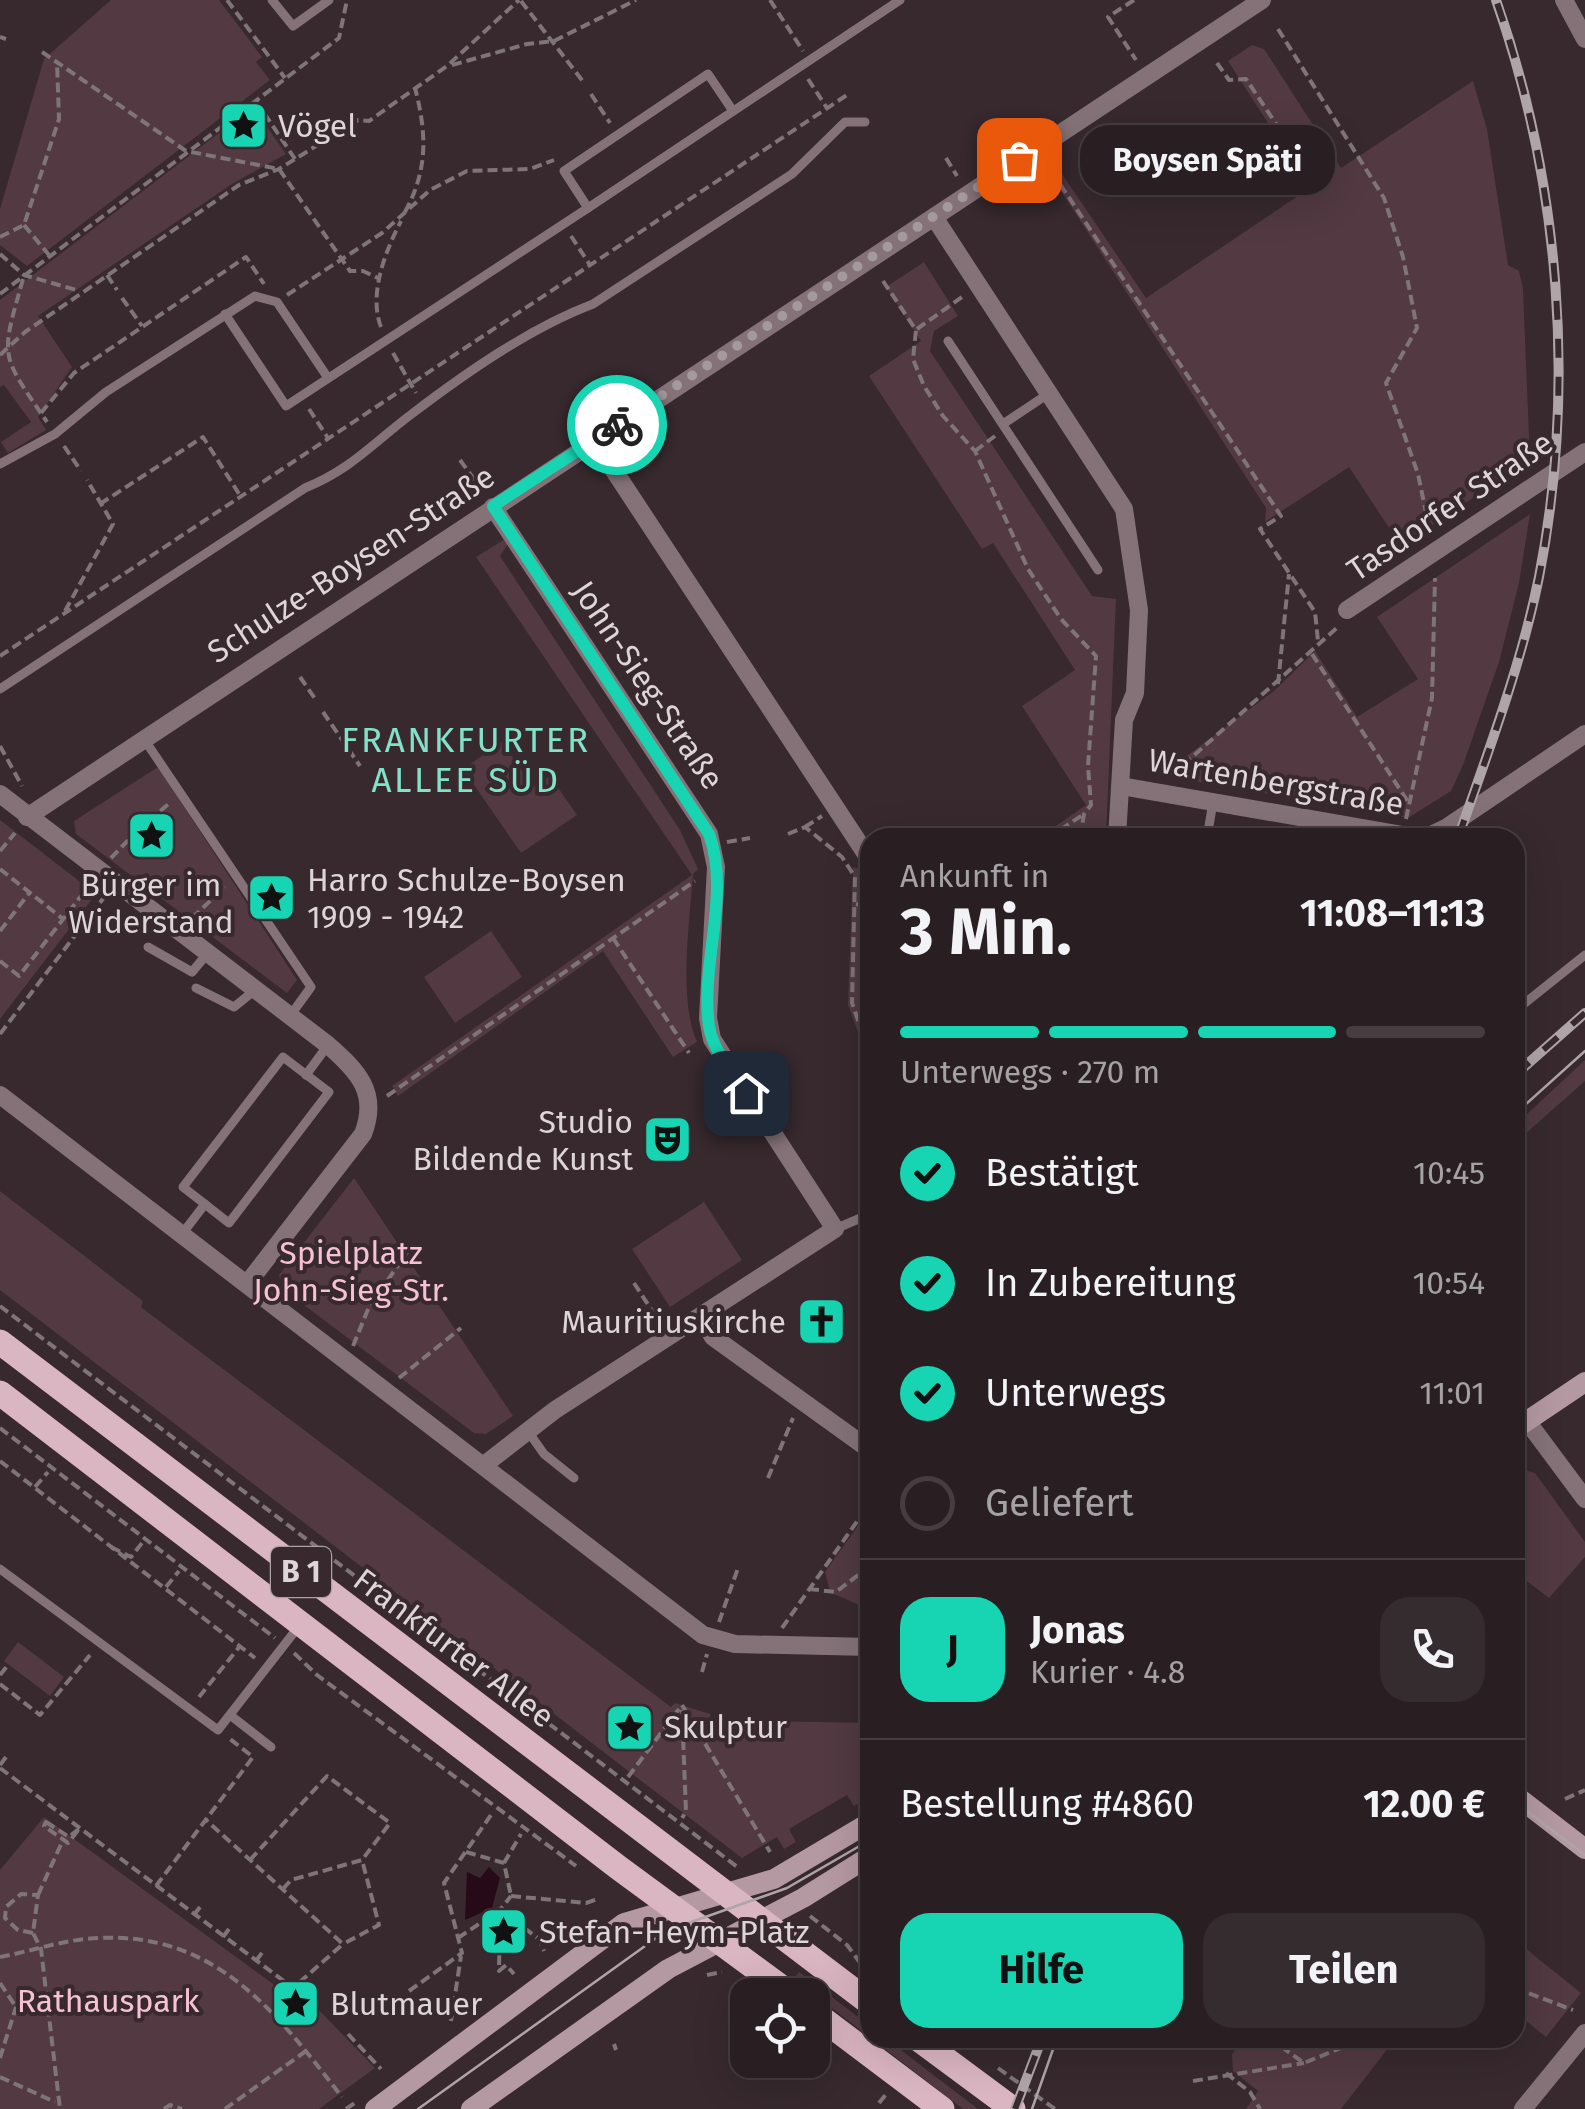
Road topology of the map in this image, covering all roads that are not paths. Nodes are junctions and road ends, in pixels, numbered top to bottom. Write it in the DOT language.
graph roads {
  1 [pos="272,0"];
  2 [pos="329,0"];
  3 [pos="900,0"];
  4 [pos="1262,0"];
  5 [pos="1564,0"];
  6 [pos="1585,39"];
  7 [pos="733,111"];
  8 [pos="865,122"];
  9 [pos="588,208"];
  10 [pos="934,217"];
  11 [pos="225,314"];
  12 [pos="948,340"];
  13 [pos="328,378"];
  14 [pos="1048,394"];
  15 [pos="1003,424"];
  16 [pos="594,440"];
  17 [pos="1585,452"];
  18 [pos="0,464"];
  19 [pos="493,506"];
  20 [pos="1098,570"];
  21 [pos="1347,610"];
  22 [pos="0,690"];
  23 [pos="1585,734"];
  24 [pos="142,737"];
  25 [pos="1121,786"];
  26 [pos="0,794"];
  27 [pos="1214,802"];
  28 [pos="22,823"];
  29 [pos="1119,828"];
  30 [pos="1209,828"];
  31 [pos="1368,828"];
  32 [pos="1446,828"];
  33 [pos="860,845"];
  34 [pos="148,947"];
  35 [pos="207,954"];
  36 [pos="1585,955"];
  37 [pos="196,988"];
  38 [pos="255,990"];
  39 [pos="1525,1004"];
  40 [pos="290,1016"];
  41 [pos="328,1046"];
  42 [pos="306,1075"];
  43 [pos="0,1095"];
  44 [pos="205,1204"];
  45 [pos="860,1218"];
  46 [pos="835,1228"];
  47 [pos="182,1234"];
  48 [pos="248,1284"];
  49 [pos="702,1318"];
  50 [pos="6,1350"];
  51 [pos="1585,1382"];
  52 [pos="0,1394"];
  53 [pos="1525,1422"];
  54 [pos="527,1430"];
  55 [pos="1525,1430"];
  56 [pos="860,1443"];
  57 [pos="484,1465"];
  58 [pos="574,1478"];
  59 [pos="1585,1499"];
  60 [pos="0,1569"];
  61 [pos="300,1624"];
  62 [pos="860,1647"];
  63 [pos="230,1715"];
  64 [pos="271,1747"];
  65 [pos="1525,1803"];
  66 [pos="860,1828"];
  67 [pos="1585,1848"];
  68 [pos="860,1862"];
  69 [pos="721,1892"];
  70 [pos="673,1906"];
  71 [pos="759,1920"];
  72 [pos="720,1940"];
  73 [pos="770,1978"];
  74 [pos="860,1996"];
  75 [pos="830,2024"];
  76 [pos="1585,2032"];
  77 [pos="860,2047"];
  78 [pos="862,2048"];
  79 [pos="931,2048"];
  80 [pos="376,2109"];
  81 [pos="471,2109"];
  82 [pos="942,2109"];
  83 [pos="1013,2109"];
  84 [pos="1524,2109"];
  1 -- 2 [label="lane"];
  3 -- 7 [label="lane"];
  4 -- 10 [label="street, Schulze-Boysen-Straße"];
  5 -- 6 [label="street"];
  7 -- 9 [label="lane"];
  7 -- 9 [label="lane"];
  8 -- 22 [label="lane"];
  9 -- 13 [label="lane"];
  10 -- 14 [label="street"];
  10 -- 16 [label="street, Schulze-Boysen-Straße"];
  11 -- 13 [label="lane"];
  11 -- 13 [label="lane"];
  11 -- 18 [label="lane"];
  12 -- 15 [label="lane"];
  14 -- 15 [label="lane"];
  14 -- 25 [label="street"];
  15 -- 20 [label="lane"];
  16 -- 19 [label="street, Schulze-Boysen-Straße"];
  16 -- 33 [label="street"];
  17 -- 21 [label="street, Tasdorfer Straße"];
  19 -- 24 [label="street, Schulze-Boysen-Straße"];
  19 -- 46 [label="street, John-Sieg-Straße"];
  23 -- 32 [label="street, Wartenbergstraße"];
  24 -- 28 [label="street, Schulze-Boysen-Straße"];
  24 -- 40 [label="lane"];
  25 -- 27 [label="street, Wartenbergstraße"];
  25 -- 29 [label="street"];
  26 -- 28 [label="street"];
  27 -- 30 [label="lane"];
  27 -- 31 [label="street, Wartenbergstraße"];
  28 -- 35 [label="street"];
  34 -- 35 [label="lane"];
  35 -- 38 [label="street"];
  36 -- 39 [label="lane"];
  37 -- 38 [label="lane"];
  38 -- 40 [label="street"];
  40 -- 41 [label="street"];
  41 -- 42 [label="lane"];
  41 -- 48 [label="street"];
  42 -- 44 [label="lane"];
  42 -- 44 [label="lane"];
  43 -- 47 [label="street"];
  44 -- 47 [label="lane"];
  45 -- 46 [label="lane"];
  46 -- 49 [label="street"];
  47 -- 48 [label="street"];
  48 -- 57 [label="street"];
  49 -- 54 [label="street"];
  49 -- 56 [label="street"];
  50 -- 69 [label="main road, Frankfurter Allee / B 1"];
  51 -- 53 [label="main road"];
  52 -- 61 [label="main road, B 1"];
  54 -- 57 [label="street"];
  54 -- 58 [label="lane"];
  55 -- 59 [label="street"];
  57 -- 62 [label="street"];
  60 -- 63 [label="lane"];
  61 -- 63 [label="lane"];
  61 -- 70 [label="main road, B 1"];
  63 -- 64 [label="lane"];
  65 -- 67 [label="main road"];
  66 -- 69 [label="main road"];
  68 -- 71 [label="main road"];
  69 -- 70 [label="main road"];
  69 -- 71 [label="main road, Frankfurter Allee / B 1"];
  70 -- 72 [label="main road, B 1"];
  70 -- 80 [label="main road"];
  71 -- 72 [label="main road"];
  71 -- 74 [label="main road, Frankfurter Allee / B 1"];
  72 -- 73 [label="main road, B 1"];
  72 -- 81 [label="main road"];
  75 -- 77 [label="main road"];
  76 -- 84 [label="street"];
  78 -- 82 [label="main road"];
  79 -- 83 [label="main road"];
}
